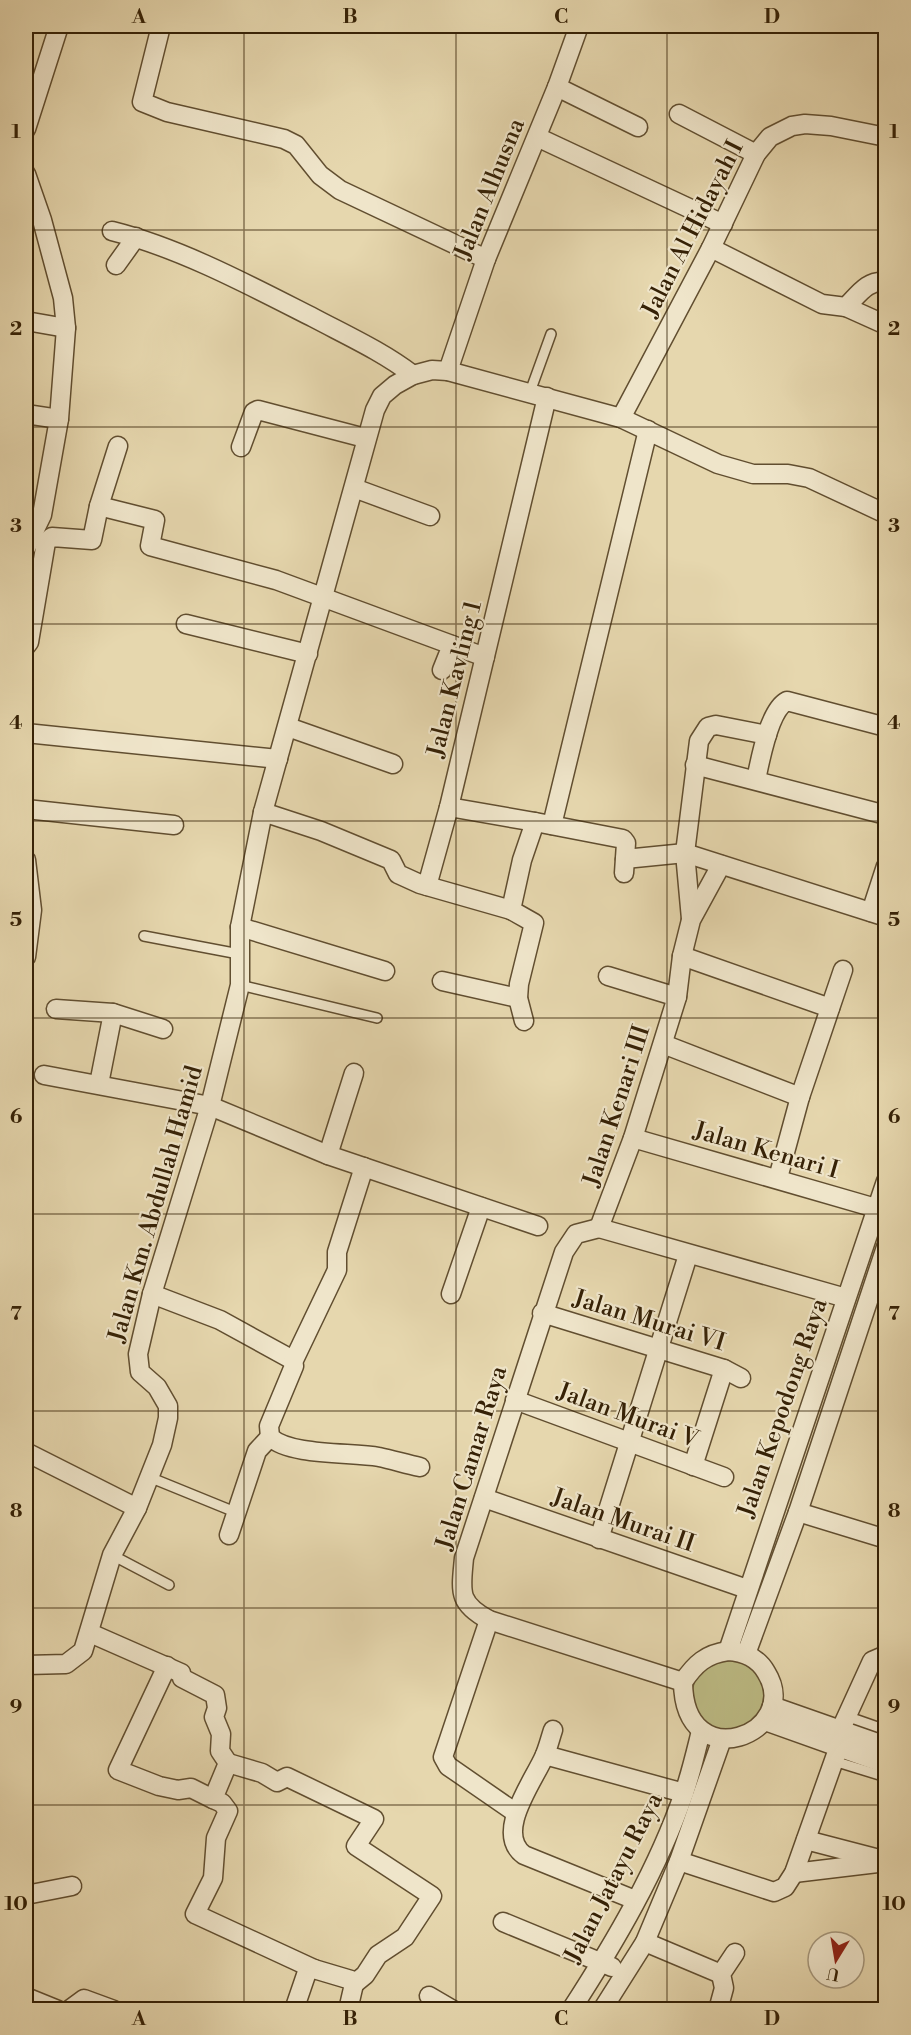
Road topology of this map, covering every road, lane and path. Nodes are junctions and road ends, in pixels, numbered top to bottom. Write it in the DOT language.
graph roads {
  1 [pos="59,26"];
  2 [pos="162,26"];
  3 [pos="575,27"];
  4 [pos="557,87"];
  5 [pos="679,114"];
  6 [pos="26,125"];
  7 [pos="638,127"];
  8 [pos="537,137"];
  9 [pos="885,137"];
  10 [pos="756,154"];
  11 [pos="26,174"];
  12 [pos="34,219"];
  13 [pos="723,224"];
  14 [pos="112,231"];
  15 [pos="136,237"];
  16 [pos="711,248"];
  17 [pos="486,259"];
  18 [pos="116,265"];
  19 [pos="885,282"];
  20 [pos="846,307"];
  21 [pos="26,321"];
  22 [pos="885,325"];
  23 [pos="66,328"];
  24 [pos="551,334"];
  25 [pos="448,371"];
  26 [pos="413,375"];
  27 [pos="538,395"];
  28 [pos="26,414"];
  29 [pos="621,418"];
  30 [pos="60,419"];
  31 [pos="648,430"];
  32 [pos="365,438"];
  33 [pos="118,446"];
  34 [pos="241,447"];
  35 [pos="354,488"];
  36 [pos="99,506"];
  37 [pos="34,513"];
  38 [pos="885,514"];
  39 [pos="430,516"];
  40 [pos="26,548"];
  41 [pos="324,597"];
  42 [pos="186,624"];
  43 [pos="452,645"];
  44 [pos="26,646"];
  45 [pos="308,654"];
  46 [pos="485,657"];
  47 [pos="442,670"];
  48 [pos="288,727"];
  49 [pos="885,727"];
  50 [pos="26,733"];
  51 [pos="766,735"];
  52 [pos="278,759"];
  53 [pos="393,764"];
  54 [pos="695,765"];
  55 [pos="756,780"];
  56 [pos="449,807"];
  57 [pos="26,809"];
  58 [pos="263,812"];
  59 [pos="885,815"];
  60 [pos="544,824"];
  61 [pos="174,825"];
  62 [pos="685,853"];
  63 [pos="26,860"];
  64 [pos="721,865"];
  65 [pos="885,866"];
  66 [pos="427,886"];
  67 [pos="511,910"];
  68 [pos="878,915"];
  69 [pos="691,920"];
  70 [pos="240,927"];
  71 [pos="144,936"];
  72 [pos="238,954"];
  73 [pos="682,956"];
  74 [pos="26,957"];
  75 [pos="843,970"];
  76 [pos="385,971"];
  77 [pos="608,976"];
  78 [pos="442,981"];
  79 [pos="240,986"];
  80 [pos="677,997"];
  81 [pos="518,998"];
  82 [pos="830,1008"];
  83 [pos="56,1009"];
  84 [pos="113,1013"];
  85 [pos="378,1018"];
  86 [pos="524,1021"];
  87 [pos="164,1029"];
  88 [pos="663,1044"];
  89 [pos="354,1073"];
  90 [pos="44,1075"];
  91 [pos="99,1084"];
  92 [pos="800,1097"];
  93 [pos="210,1106"];
  94 [pos="633,1138"];
  95 [pos="328,1155"];
  96 [pos="364,1167"];
  97 [pos="778,1178"];
  98 [pos="885,1181"];
  99 [pos="481,1207"];
  100 [pos="881,1210"];
  101 [pos="538,1226"];
  102 [pos="599,1228"];
  103 [pos="688,1255"];
  104 [pos="884,1256"];
  105 [pos="152,1294"];
  106 [pos="450,1294"];
  107 [pos="846,1298"];
  108 [pos="542,1313"];
  109 [pos="658,1349"];
  110 [pos="293,1362"];
  111 [pos="724,1369"];
  112 [pos="741,1378"];
  113 [pos="515,1400"];
  114 [pos="270,1437"];
  115 [pos="628,1440"];
  116 [pos="26,1452"];
  117 [pos="693,1466"];
  118 [pos="420,1467"];
  119 [pos="149,1477"];
  120 [pos="724,1477"];
  121 [pos="484,1498"];
  122 [pos="137,1508"];
  123 [pos="235,1512"];
  124 [pos="798,1512"];
  125 [pos="229,1535"];
  126 [pos="599,1539"];
  127 [pos="885,1539"];
  128 [pos="112,1555"];
  129 [pos="169,1585"];
  130 [pos="747,1589"];
  131 [pos="489,1620"];
  132 [pos="90,1633"];
  133 [pos="728,1651"];
  134 [pos="746,1654"];
  135 [pos="885,1655"];
  136 [pos="26,1665"];
  137 [pos="167,1666"];
  138 [pos="683,1682"];
  139 [pos="769,1713"];
  140 [pos="553,1730"];
  141 [pos="885,1730"];
  142 [pos="701,1731"];
  143 [pos="722,1739"];
  144 [pos="840,1739"];
  145 [pos="885,1746"];
  146 [pos="545,1755"];
  147 [pos="228,1763"];
  148 [pos="885,1764"];
  149 [pos="885,1777"];
  150 [pos="684,1793"];
  151 [pos="213,1799"];
  152 [pos="516,1813"];
  153 [pos="806,1840"];
  154 [pos="679,1861"];
  155 [pos="885,1861"];
  156 [pos="794,1873"];
  157 [pos="72,1886"];
  158 [pos="26,1895"];
  159 [pos="634,1900"];
  160 [pos="503,1922"];
  161 [pos="645,1941"];
  162 [pos="735,1953"];
  163 [pos="602,1962"];
  164 [pos="314,1969"];
  165 [pos="625,1973"];
  166 [pos="721,1974"];
  167 [pos="354,1984"];
  168 [pos="429,1996"];
  169 [pos="26,1997"];
  170 [pos="58,2010"];
  171 [pos="69,2010"];
  172 [pos="114,2010"];
  173 [pos="294,2010"];
  174 [pos="348,2010"];
  175 [pos="453,2010"];
  176 [pos="571,2010"];
  177 [pos="602,2010"];
  178 [pos="718,2010"];
  1 -- 6 [label="street"];
  2 -- 17 [label="street"];
  3 -- 4 [label="street, Jalan Alhusna"];
  4 -- 7 [label="street"];
  4 -- 8 [label="street, Jalan Alhusna"];
  5 -- 10 [label="street"];
  8 -- 13 [label="street"];
  8 -- 17 [label="street, Jalan Alhusna"];
  9 -- 10 [label="street, Jalan Al Hidayah I"];
  10 -- 13 [label="street, Jalan Al Hidayah I"];
  11 -- 12 [label="street"];
  12 -- 23 [label="street"];
  13 -- 16 [label="street, Jalan Al Hidayah I"];
  14 -- 15 [label="street"];
  15 -- 18 [label="street"];
  15 -- 26 [label="street"];
  16 -- 20 [label="street"];
  16 -- 29 [label="street, Jalan Al Hidayah I"];
  17 -- 25 [label="street, Jalan Alhusna"];
  19 -- 20 [label="street"];
  20 -- 22 [label="street"];
  21 -- 23 [label="street"];
  23 -- 30 [label="street"];
  24 -- 27 [label="lane"];
  25 -- 26 [label="street"];
  25 -- 27 [label="street"];
  26 -- 32 [label="street, Jalan Km. Abdullah Hamid"];
  27 -- 29 [label="street"];
  27 -- 46 [label="street, Jalan Kavling 1"];
  28 -- 30 [label="street"];
  29 -- 31 [label="street"];
  30 -- 37 [label="street"];
  31 -- 38 [label="street"];
  31 -- 60 [label="street"];
  32 -- 34 [label="street"];
  32 -- 35 [label="street, Jalan Km. Abdullah Hamid"];
  33 -- 36 [label="street"];
  35 -- 39 [label="street"];
  35 -- 41 [label="street, Jalan Km. Abdullah Hamid"];
  36 -- 41 [label="street"];
  36 -- 44 [label="street"];
  37 -- 40 [label="street"];
  41 -- 43 [label="street"];
  41 -- 45 [label="street, Jalan Km. Abdullah Hamid"];
  42 -- 45 [label="street"];
  43 -- 46 [label="street"];
  43 -- 47 [label="street"];
  45 -- 48 [label="street, Jalan Km. Abdullah Hamid"];
  46 -- 56 [label="street, Jalan Kavling 1"];
  48 -- 52 [label="street, Jalan Km. Abdullah Hamid"];
  48 -- 53 [label="street"];
  49 -- 51 [label="street"];
  50 -- 52 [label="street"];
  51 -- 54 [label="street, Jalan Kenari III"];
  51 -- 55 [label="street"];
  52 -- 58 [label="street, Jalan Km. Abdullah Hamid"];
  54 -- 55 [label="street"];
  54 -- 62 [label="street, Jalan Kenari III"];
  55 -- 59 [label="street"];
  56 -- 60 [label="street"];
  56 -- 66 [label="street, Jalan Kavling 1"];
  57 -- 61 [label="street"];
  58 -- 66 [label="street"];
  58 -- 70 [label="street, Jalan Km. Abdullah Hamid"];
  60 -- 62 [label="street"];
  60 -- 67 [label="street"];
  62 -- 64 [label="street"];
  62 -- 69 [label="street, Jalan Kenari III"];
  63 -- 74 [label="street"];
  64 -- 68 [label="street"];
  64 -- 69 [label="street, Jalan Kenari III"];
  65 -- 68 [label="street"];
  66 -- 67 [label="street"];
  67 -- 81 [label="street"];
  69 -- 73 [label="street, Jalan Kenari III"];
  70 -- 72 [label="street, Jalan Km. Abdullah Hamid"];
  70 -- 76 [label="street"];
  71 -- 72 [label="lane"];
  72 -- 79 [label="street, Jalan Km. Abdullah Hamid"];
  73 -- 80 [label="street, Jalan Kenari III"];
  73 -- 82 [label="street"];
  75 -- 82 [label="street"];
  77 -- 80 [label="street"];
  78 -- 81 [label="street"];
  79 -- 85 [label="lane"];
  79 -- 93 [label="street, Jalan Km. Abdullah Hamid"];
  80 -- 88 [label="street, Jalan Kenari III"];
  81 -- 86 [label="street"];
  82 -- 92 [label="street"];
  83 -- 84 [label="street"];
  84 -- 87 [label="street"];
  84 -- 91 [label="street"];
  88 -- 92 [label="street"];
  88 -- 94 [label="street, Jalan Kenari III"];
  89 -- 95 [label="street"];
  90 -- 91 [label="street"];
  91 -- 93 [label="street"];
  92 -- 97 [label="street"];
  93 -- 95 [label="street"];
  93 -- 105 [label="street, Jalan Km. Abdullah Hamid"];
  94 -- 97 [label="street, Jalan Kenari I"];
  94 -- 102 [label="street, Jalan Kenari III"];
  95 -- 96 [label="street"];
  96 -- 99 [label="street"];
  96 -- 110 [label="street"];
  97 -- 100 [label="street, Jalan Kenari I"];
  98 -- 100 [label="street, Jalan Kepodong Raya"];
  99 -- 101 [label="street"];
  99 -- 106 [label="street"];
  100 -- 107 [label="street, Jalan Kepodong Raya"];
  102 -- 103 [label="street"];
  102 -- 108 [label="street, Jalan Camar Raya"];
  103 -- 107 [label="street"];
  103 -- 109 [label="street"];
  104 -- 124 [label="street, Jalan Kepodong Raya"];
  105 -- 110 [label="street"];
  105 -- 119 [label="street, Jalan Km. Abdullah Hamid"];
  107 -- 130 [label="street, Jalan Kepodong Raya"];
  108 -- 109 [label="street, Jalan Murai VI"];
  108 -- 113 [label="street, Jalan Camar Raya"];
  109 -- 111 [label="street, Jalan Murai VI"];
  109 -- 115 [label="street"];
  110 -- 114 [label="street"];
  111 -- 112 [label="street, Jalan Murai VI"];
  111 -- 117 [label="street"];
  113 -- 115 [label="street, Jalan Murai V"];
  113 -- 121 [label="street, Jalan Camar Raya"];
  114 -- 118 [label="street"];
  114 -- 123 [label="street"];
  115 -- 117 [label="street, Jalan Murai V"];
  115 -- 126 [label="street"];
  116 -- 122 [label="street"];
  117 -- 120 [label="street, Jalan Murai V"];
  119 -- 122 [label="street, Jalan Km. Abdullah Hamid"];
  119 -- 123 [label="lane"];
  121 -- 126 [label="street, Jalan Murai II"];
  121 -- 131 [label="street, Jalan Camar Raya"];
  122 -- 128 [label="street, Jalan Km. Abdullah Hamid"];
  123 -- 125 [label="street"];
  124 -- 127 [label="street"];
  124 -- 134 [label="street, Jalan Kepodong Raya"];
  126 -- 130 [label="street, Jalan Murai II"];
  128 -- 129 [label="lane"];
  128 -- 132 [label="street, Jalan Km. Abdullah Hamid"];
  130 -- 133 [label="street, Jalan Kepodong Raya"];
  131 -- 138 [label="street, Jalan Camar Raya"];
  131 -- 152 [label="street"];
  132 -- 136 [label="street, Jalan Km. Abdullah Hamid"];
  132 -- 137 [label="street"];
  133 -- 134 [label="street"];
  133 -- 138 [label="street"];
  134 -- 139 [label="street"];
  135 -- 144 [label="street"];
  137 -- 147 [label="street"];
  137 -- 151 [label="street"];
  138 -- 142 [label="street"];
  139 -- 143 [label="street"];
  139 -- 144 [label="street"];
  140 -- 146 [label="street"];
  141 -- 144 [label="lane"];
  142 -- 143 [label="street"];
  142 -- 150 [label="street, Jalan Jatayu Raya"];
  143 -- 154 [label="street, Jalan Jatayu Raya"];
  144 -- 145 [label="street"];
  144 -- 148 [label="street"];
  144 -- 149 [label="lane"];
  144 -- 153 [label="street"];
  146 -- 150 [label="street"];
  146 -- 152 [label="street"];
  147 -- 151 [label="street"];
  147 -- 167 [label="street"];
  150 -- 159 [label="street, Jalan Jatayu Raya"];
  151 -- 164 [label="street"];
  152 -- 159 [label="street"];
  153 -- 155 [label="street"];
  153 -- 156 [label="street"];
  154 -- 156 [label="street"];
  154 -- 161 [label="street, Jalan Jatayu Raya"];
  155 -- 156 [label="street"];
  157 -- 158 [label="street"];
  159 -- 163 [label="street, Jalan Jatayu Raya"];
  160 -- 163 [label="street"];
  161 -- 165 [label="street, Jalan Jatayu Raya"];
  161 -- 166 [label="street"];
  162 -- 166 [label="street"];
  163 -- 165 [label="street"];
  163 -- 176 [label="street, Jalan Jatayu Raya"];
  164 -- 167 [label="street"];
  164 -- 173 [label="street"];
  165 -- 177 [label="street, Jalan Jatayu Raya"];
  166 -- 178 [label="street"];
  167 -- 174 [label="street"];
  168 -- 175 [label="street"];
  169 -- 170 [label="street"];
  171 -- 172 [label="street"];
}
